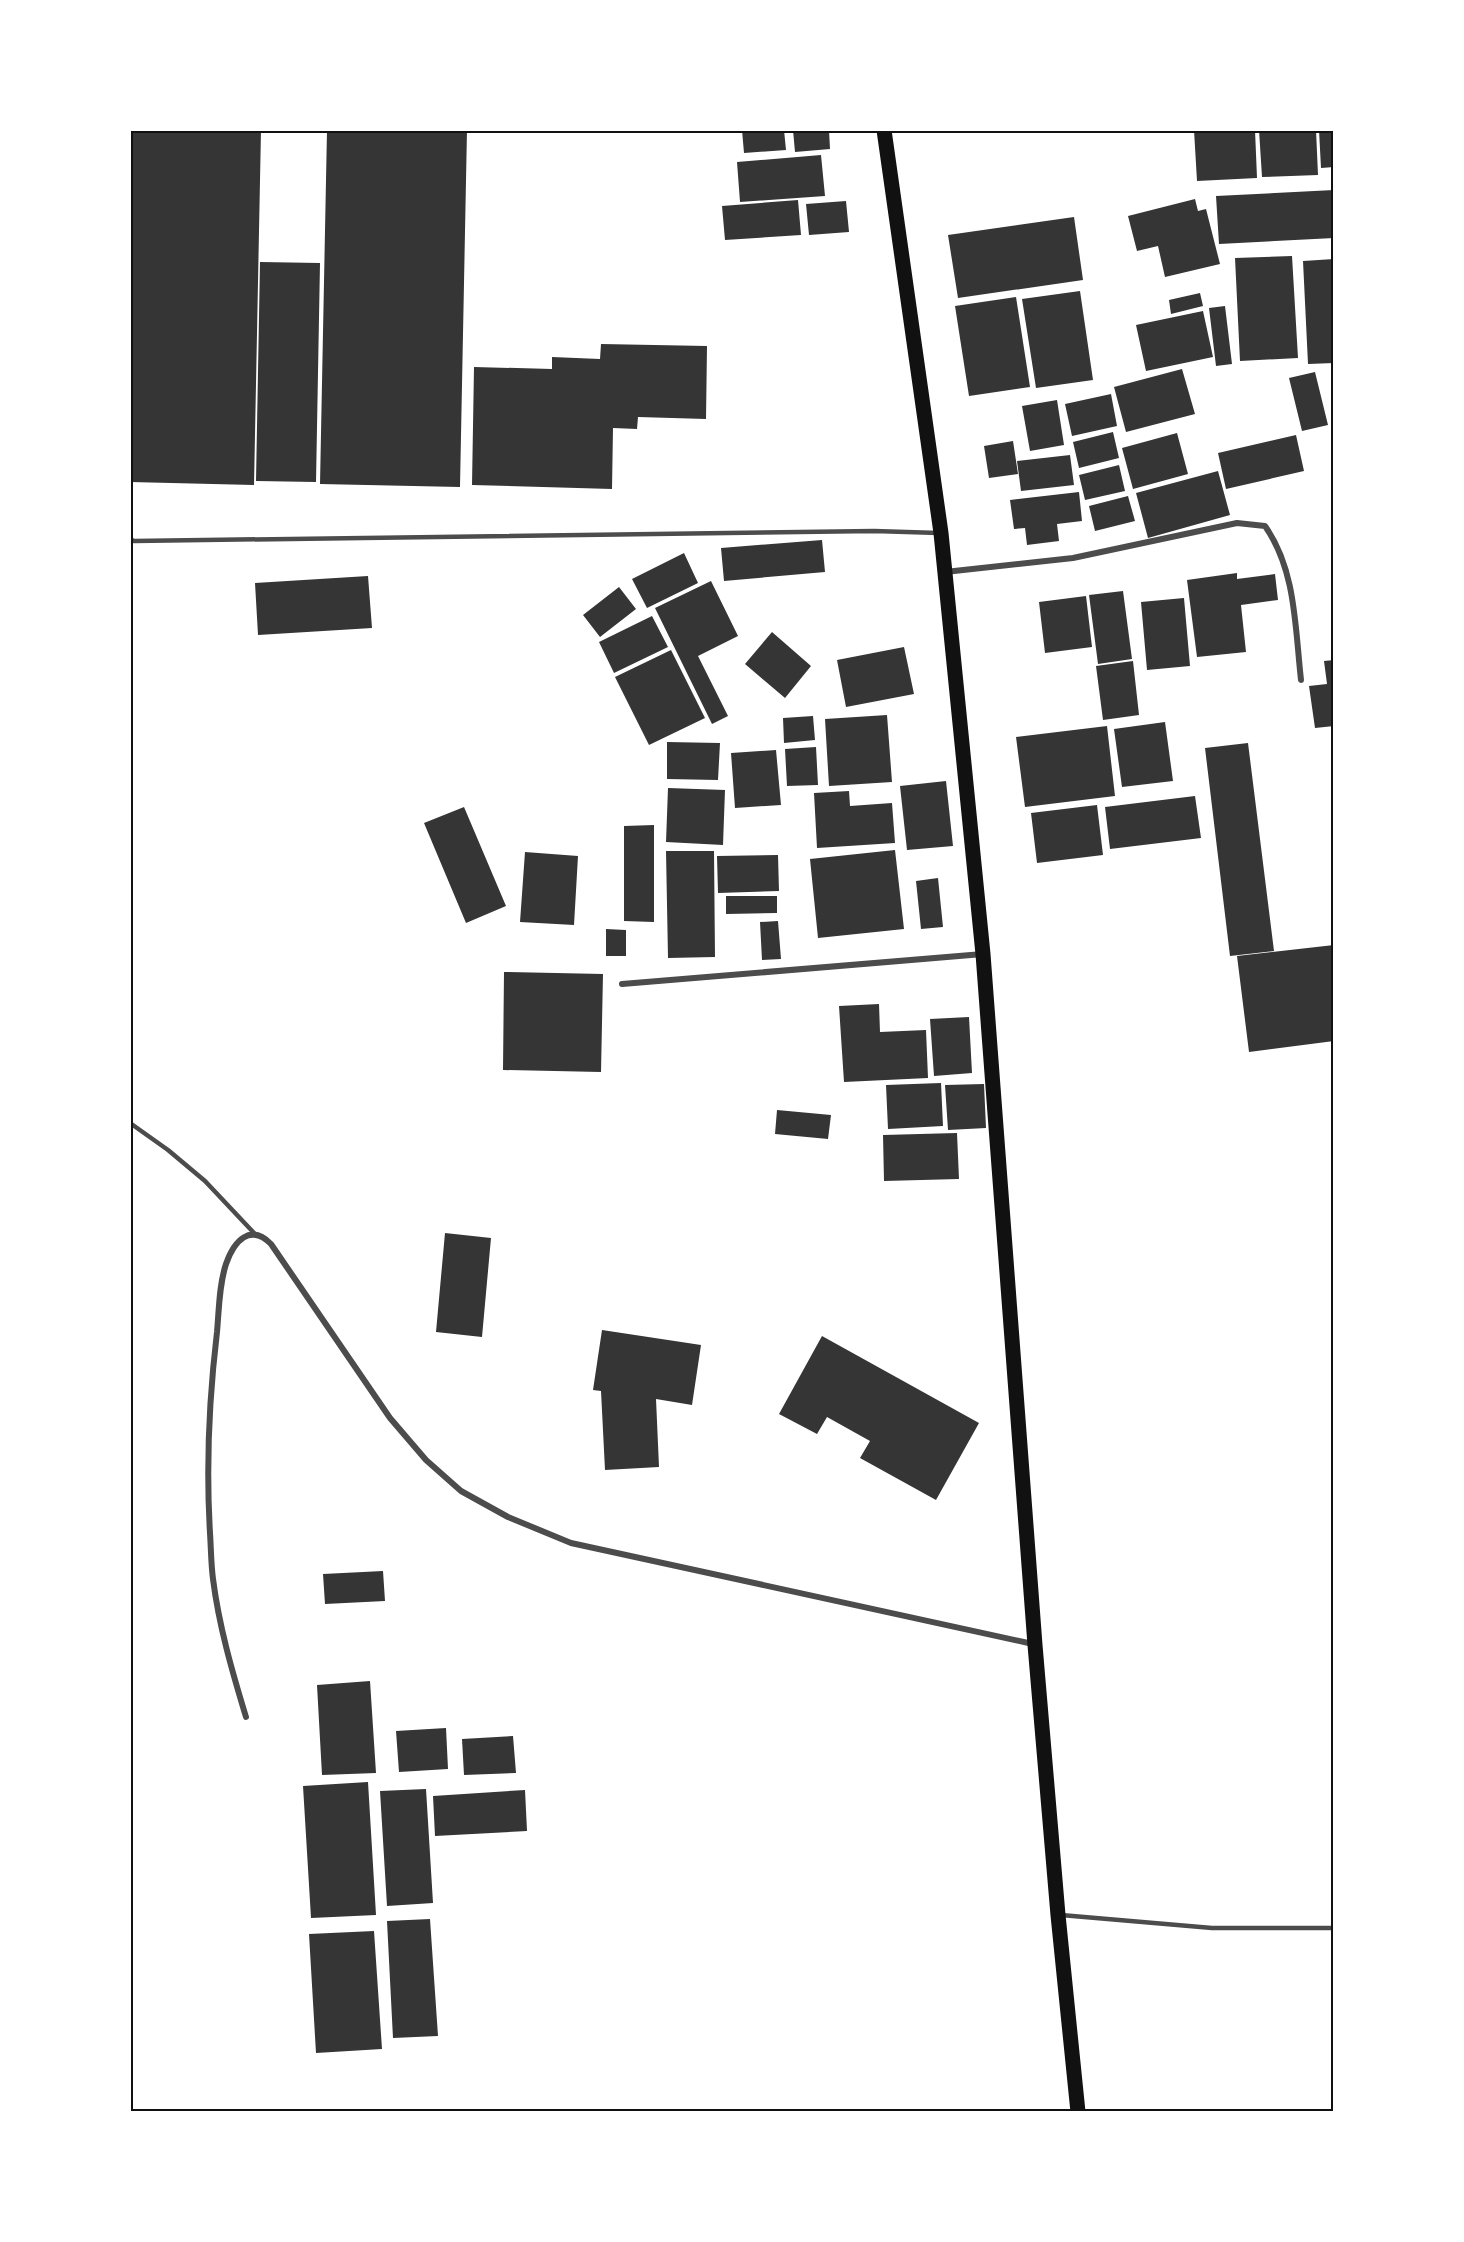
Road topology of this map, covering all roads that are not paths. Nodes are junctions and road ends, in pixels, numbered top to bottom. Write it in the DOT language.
graph roads {
  1 [pos="884,130"];
  2 [pos="941,533"];
  3 [pos="130,539"];
  4 [pos="945,572"];
  5 [pos="1301,680"];
  6 [pos="983,954"];
  7 [pos="622,984"];
  8 [pos="130,1123"];
  9 [pos="254,1233"];
  10 [pos="1035,1645"];
  11 [pos="246,1716"];
  12 [pos="1058,1915"];
  13 [pos="1334,1928"];
  14 [pos="1078,2112"];
  1 -- 2 [label="main road"];
  2 -- 3 [label="lane"];
  2 -- 4 [label="main road"];
  4 -- 5 [label="street"];
  4 -- 6 [label="main road"];
  6 -- 7 [label="street"];
  6 -- 10 [label="main road"];
  8 -- 9 [label="lane"];
  9 -- 10 [label="street"];
  9 -- 11 [label="street"];
  10 -- 12 [label="main road"];
  12 -- 13 [label="lane"];
  12 -- 14 [label="main road"];
}
